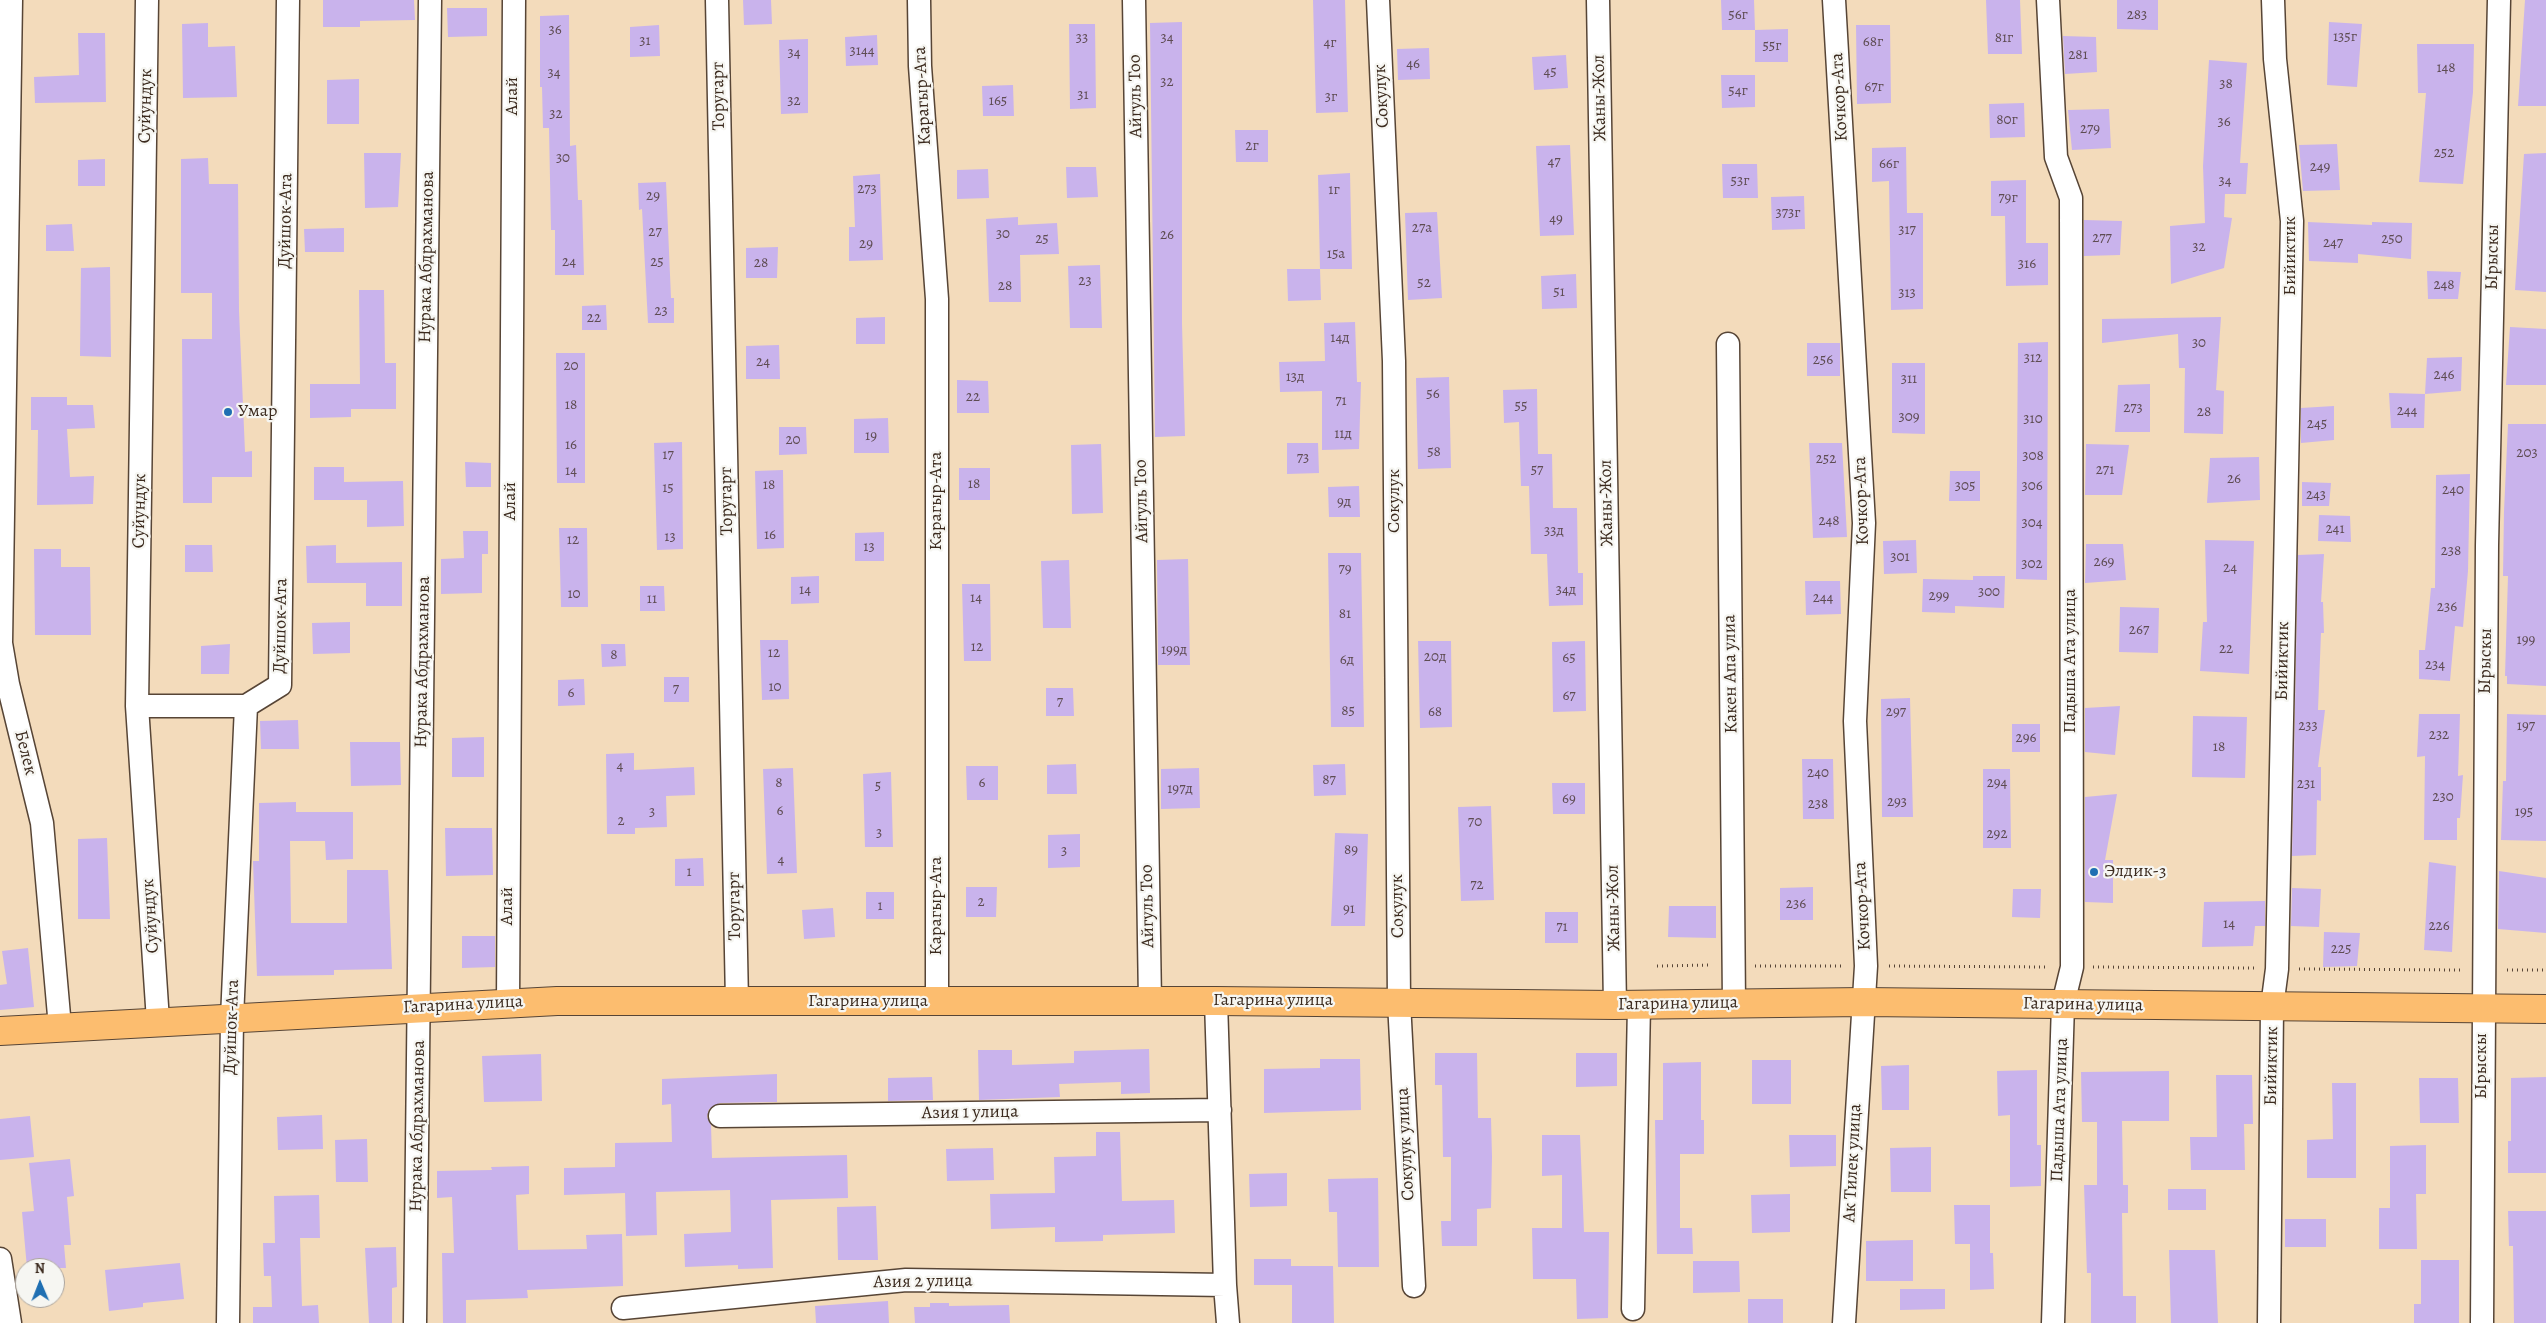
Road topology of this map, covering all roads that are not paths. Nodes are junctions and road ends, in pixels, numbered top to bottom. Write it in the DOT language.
graph roads {
  1 [pos="11,0"];
  2 [pos="147,0"];
  3 [pos="288,0"];
  4 [pos="430,0"];
  5 [pos="514,0"];
  6 [pos="717,0"];
  7 [pos="919,0"];
  8 [pos="1134,0"];
  9 [pos="1378,0"];
  10 [pos="1598,0"];
  11 [pos="1834,0"];
  12 [pos="2048,0"];
  13 [pos="2273,0"];
  14 [pos="2499,0"];
  15 [pos="1728,344"];
  16 [pos="1,533"];
  17 [pos="137,706"];
  18 [pos="246,706"];
  19 [pos="1216,1001"];
  20 [pos="508,1002"];
  21 [pos="737,1002"];
  22 [pos="937,1002"];
  23 [pos="1150,1002"];
  24 [pos="1399,1002"];
  25 [pos="1863,1002"];
  26 [pos="1734,1004"];
  27 [pos="2063,1004"];
  28 [pos="1627,1005"];
  29 [pos="419,1007"];
  30 [pos="2272,1007"];
  31 [pos="2482,1009"];
  32 [pos="2546,1009"];
  33 [pos="232,1018"];
  34 [pos="158,1022"];
  35 [pos="60,1026"];
  36 [pos="0,1031"];
  37 [pos="1220,1110"];
  38 [pos="720,1116"];
  39 [pos="0,1259"];
  40 [pos="1225,1285"];
  41 [pos="1414,1286"];
  42 [pos="623,1308"];
  43 [pos="1633,1308"];
  44 [pos="10,1323"];
  45 [pos="228,1323"];
  46 [pos="416,1323"];
  47 [pos="1228,1323"];
  48 [pos="1844,1323"];
  49 [pos="2054,1323"];
  50 [pos="2269,1323"];
  51 [pos="2482,1323"];
  1 -- 16 [label="street, Белек"];
  2 -- 17 [label="street, Суйундук"];
  3 -- 18 [label="street, Дуйшок-Ата"];
  4 -- 29 [label="street, Нурака Абдрахманова"];
  5 -- 20 [label="street, Алай"];
  6 -- 21 [label="street, Торугарт"];
  7 -- 22 [label="street, Карагыр-Ата"];
  8 -- 23 [label="street, Айгуль Тоо"];
  9 -- 24 [label="street, Сокулук"];
  10 -- 28 [label="street, Жаны-Жол"];
  11 -- 25 [label="street, Кочкор-Ата"];
  12 -- 27 [label="street, Падыша Ата улица"];
  13 -- 30 [label="street, Бийиктик"];
  14 -- 31 [label="street, Ырыскы"];
  15 -- 26 [label="street, Какен Апа улиа"];
  16 -- 35 [label="street, Белек"];
  17 -- 18 [label="street"];
  17 -- 34 [label="street, Суйундук"];
  18 -- 33 [label="street, Дуйшок-Ата"];
  19 -- 23 [label="main road, Гагарина улица"];
  19 -- 24 [label="main road, Гагарина улица"];
  19 -- 37 [label="street"];
  20 -- 21 [label="main road, Гагарина улица"];
  20 -- 29 [label="main road, Гагарина улица"];
  21 -- 22 [label="main road, Гагарина улица"];
  22 -- 23 [label="main road, Гагарина улица"];
  24 -- 28 [label="main road, Гагарина улица"];
  24 -- 41 [label="street, Сокулук улица"];
  25 -- 26 [label="main road, Гагарина улица"];
  25 -- 27 [label="main road, Гагарина улица"];
  25 -- 48 [label="street, Ак Тилек улица"];
  26 -- 28 [label="main road, Гагарина улица"];
  27 -- 30 [label="main road, Гагарина улица"];
  27 -- 49 [label="street, Падыша Ата улица"];
  28 -- 43 [label="street, Жаны-Жол"];
  29 -- 33 [label="main road, Гагарина улица"];
  29 -- 46 [label="street, Нурака Абдрахманова"];
  30 -- 31 [label="main road, Гагарина улица"];
  30 -- 50 [label="street, Бийиктик"];
  31 -- 32 [label="main road, Гагарина улица"];
  31 -- 51 [label="street, Ырыскы"];
  33 -- 34 [label="main road, Гагарина улица"];
  33 -- 45 [label="street, Дуйшок-Ата"];
  34 -- 35 [label="main road, Гагарина улица"];
  35 -- 36 [label="main road, Гагарина улица"];
  37 -- 38 [label="street, Азия 1 улица"];
  37 -- 40 [label="street"];
  39 -- 44 [label="street"];
  40 -- 42 [label="street, Азия 2 улица"];
  40 -- 47 [label="street"];
}
